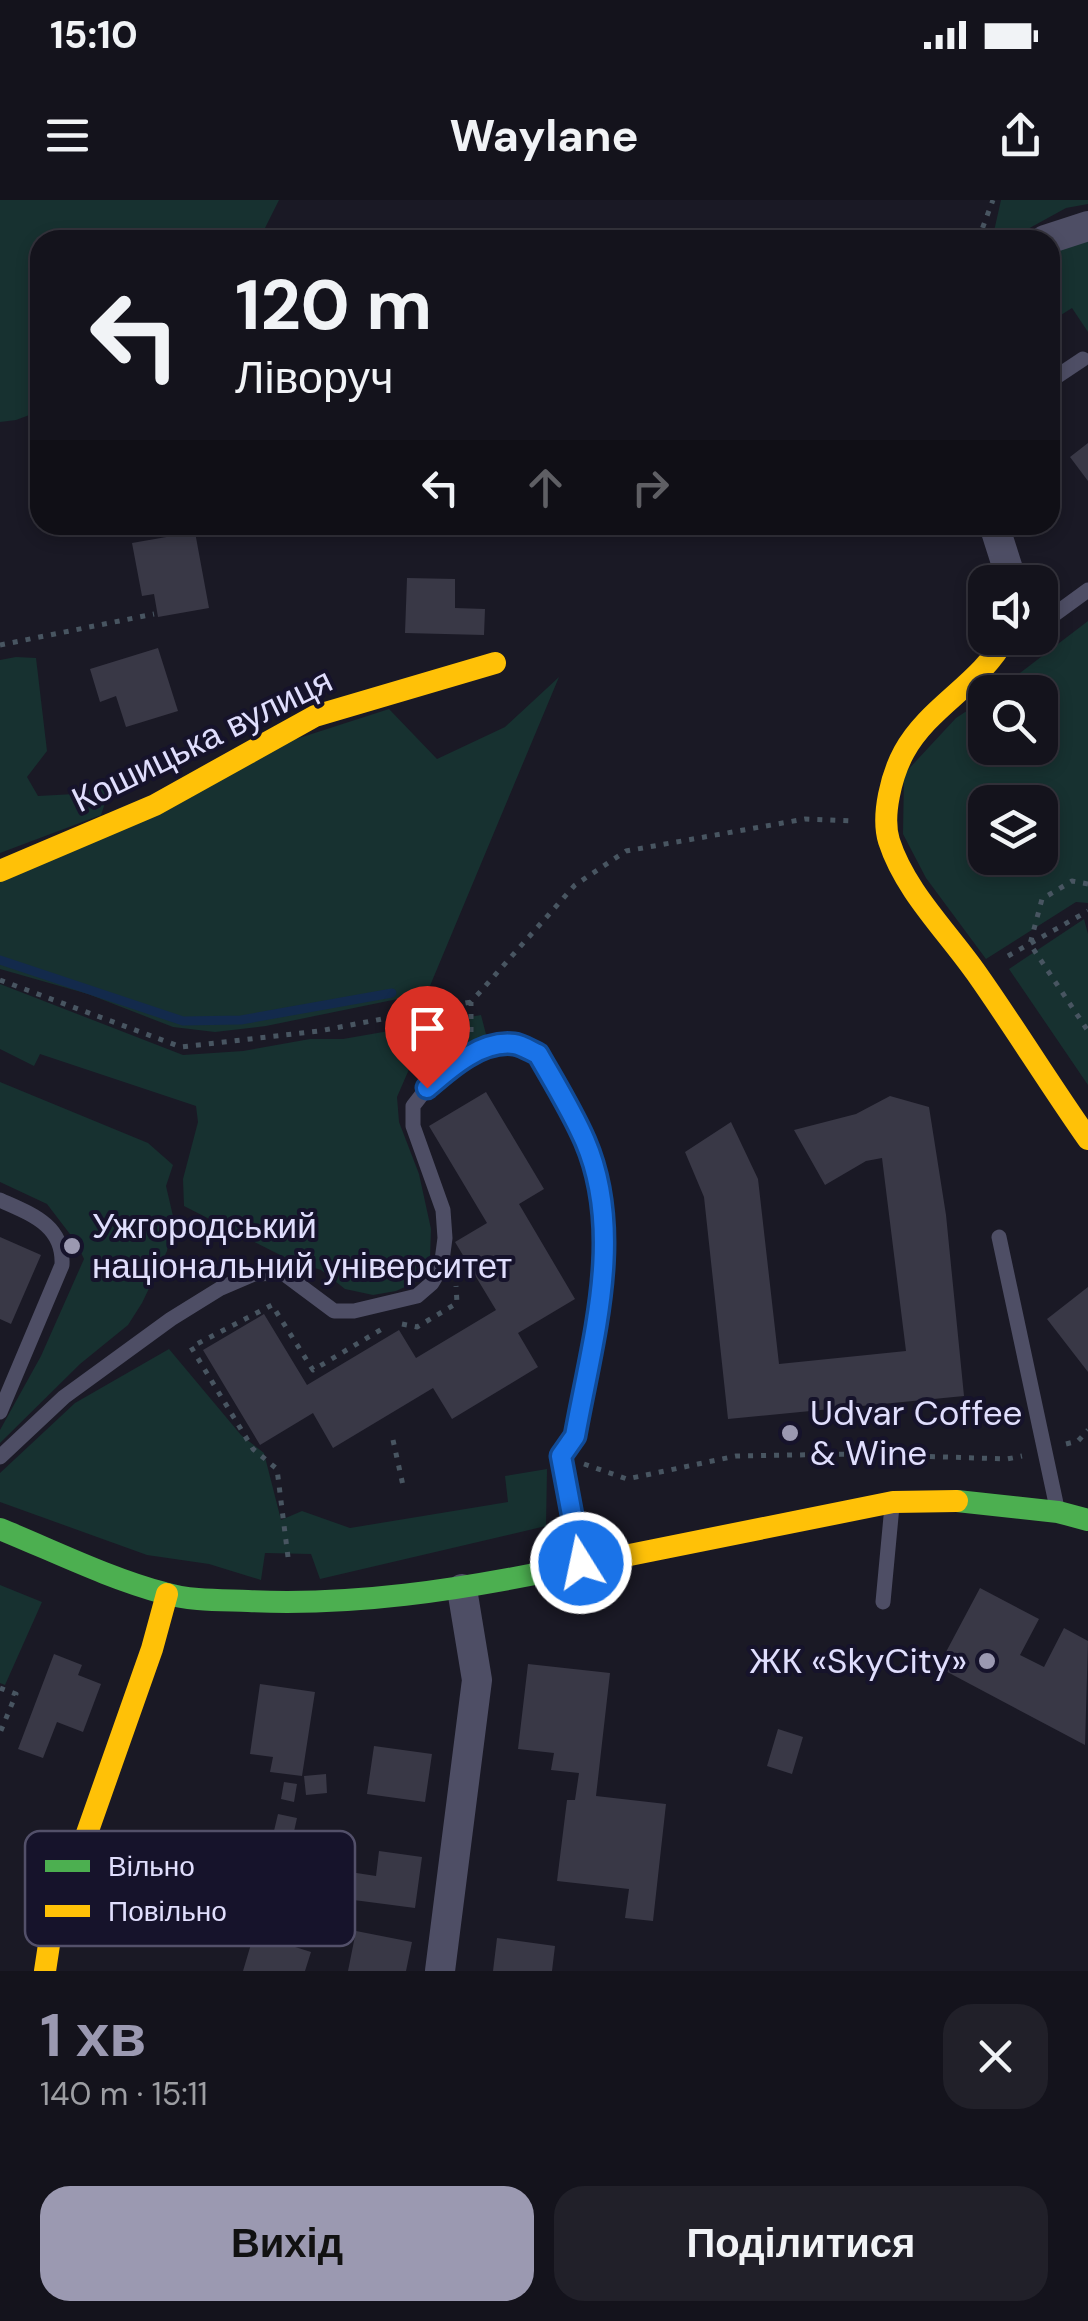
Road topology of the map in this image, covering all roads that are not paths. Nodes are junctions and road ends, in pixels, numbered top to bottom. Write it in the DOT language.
graph roads {
  1 [pos="1088,226"];
  2 [pos="1060,235"];
  3 [pos="1083,359"];
  4 [pos="1060,374"];
  5 [pos="997,535"];
  6 [pos="1007,565"];
  7 [pos="1088,590"];
  8 [pos="1058,612"];
  9 [pos="994,655"];
  10 [pos="495,663"];
  11 [pos="0,871"];
  12 [pos="1088,1139"];
  13 [pos="0,1200"];
  14 [pos="999,1237"];
  15 [pos="0,1412"];
  16 [pos="0,1457"];
  17 [pos="893,1502"];
  18 [pos="1058,1512"];
  19 [pos="1088,1520"];
  20 [pos="0,1529"];
  21 [pos="581,1563"];
  22 [pos="462,1590"];
  23 [pos="167,1594"];
  24 [pos="883,1602"];
  25 [pos="88,1831"];
  26 [pos="49,1946"];
  27 [pos="45,1971"];
  28 [pos="440,1971"];
  1 -- 2 [label="street"];
  3 -- 4 [label="lane"];
  5 -- 6 [label="street"];
  7 -- 8 [label="lane"];
  9 -- 12 [label="street"];
  10 -- 11 [label="street, Кошицька вулиця"];
  13 -- 15 [label="lane"];
  14 -- 18 [label="lane"];
  16 -- 21 [label="lane"];
  17 -- 18 [label="street"];
  17 -- 21 [label="street"];
  17 -- 24 [label="lane"];
  18 -- 19 [label="street"];
  20 -- 23 [label="street"];
  21 -- 22 [label="street"];
  22 -- 23 [label="street"];
  22 -- 28 [label="street"];
  23 -- 25 [label="street"];
  26 -- 27 [label="street"];
}
